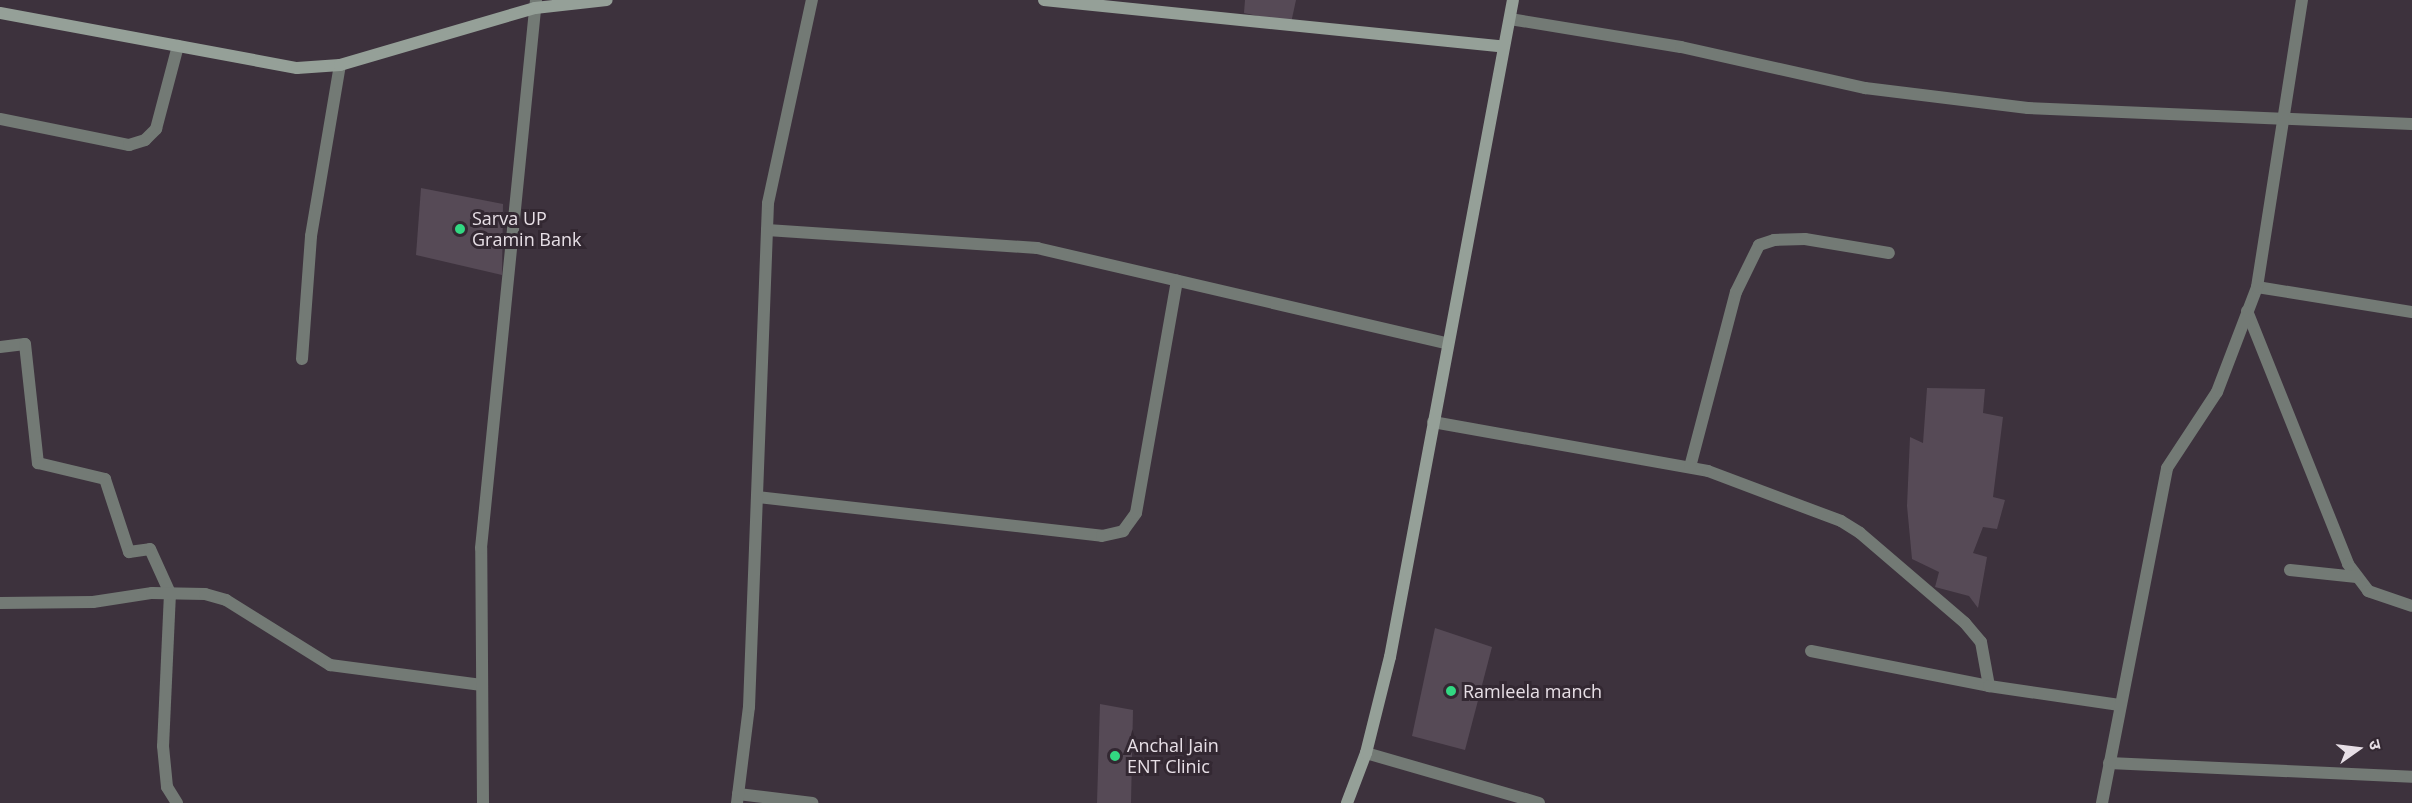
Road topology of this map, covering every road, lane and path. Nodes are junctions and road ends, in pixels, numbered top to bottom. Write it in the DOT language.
graph roads {
  1 [pos="607,0"];
  2 [pos="812,0"];
  3 [pos="1044,0"];
  4 [pos="1513,0"];
  5 [pos="2302,0"];
  6 [pos="535,4"];
  7 [pos="0,13"];
  8 [pos="1510,19"];
  9 [pos="178,46"];
  10 [pos="1503,47"];
  11 [pos="340,64"];
  12 [pos="0,119"];
  13 [pos="2284,120"];
  14 [pos="2412,124"];
  15 [pos="767,230"];
  16 [pos="1889,253"];
  17 [pos="1177,281"];
  18 [pos="2257,287"];
  19 [pos="2247,311"];
  20 [pos="2412,312"];
  21 [pos="1448,344"];
  22 [pos="0,347"];
  23 [pos="303,359"];
  24 [pos="1433,422"];
  25 [pos="1690,467"];
  26 [pos="757,497"];
  27 [pos="2290,570"];
  28 [pos="2356,577"];
  29 [pos="170,593"];
  30 [pos="0,603"];
  31 [pos="2412,606"];
  32 [pos="1811,651"];
  33 [pos="482,685"];
  34 [pos="1989,686"];
  35 [pos="2120,705"];
  36 [pos="1366,753"];
  37 [pos="2109,763"];
  38 [pos="2412,777"];
  39 [pos="737,799"];
  40 [pos="177,803"];
  41 [pos="483,803"];
  42 [pos="812,803"];
  43 [pos="1347,803"];
  44 [pos="1539,803"];
  45 [pos="2102,803"];
  1 -- 6 [label="street"];
  2 -- 15 [label="street"];
  3 -- 10 [label="street"];
  4 -- 8 [label="street"];
  5 -- 13 [label="street"];
  6 -- 11 [label="street"];
  6 -- 33 [label="street"];
  7 -- 9 [label="street"];
  8 -- 10 [label="street"];
  8 -- 13 [label="street"];
  9 -- 11 [label="street"];
  9 -- 12 [label="street"];
  10 -- 21 [label="street"];
  11 -- 23 [label="street"];
  13 -- 14 [label="street"];
  13 -- 18 [label="street"];
  15 -- 17 [label="street"];
  15 -- 26 [label="street"];
  16 -- 25 [label="street"];
  17 -- 21 [label="street"];
  17 -- 26 [label="street"];
  18 -- 19 [label="street"];
  18 -- 20 [label="street"];
  19 -- 28 [label="street"];
  19 -- 35 [label="street"];
  21 -- 24 [label="street"];
  22 -- 29 [label="street"];
  24 -- 25 [label="street"];
  24 -- 36 [label="street"];
  25 -- 34 [label="street"];
  26 -- 39 [label="street"];
  27 -- 28 [label="street"];
  28 -- 31 [label="street"];
  29 -- 30 [label="street"];
  29 -- 33 [label="street"];
  29 -- 40 [label="street"];
  32 -- 34 [label="street"];
  33 -- 41 [label="street"];
  34 -- 35 [label="street"];
  35 -- 37 [label="street"];
  36 -- 43 [label="street"];
  36 -- 44 [label="street"];
  37 -- 38 [label="street"];
  37 -- 45 [label="street"];
  39 -- 42 [label="street"];
}
